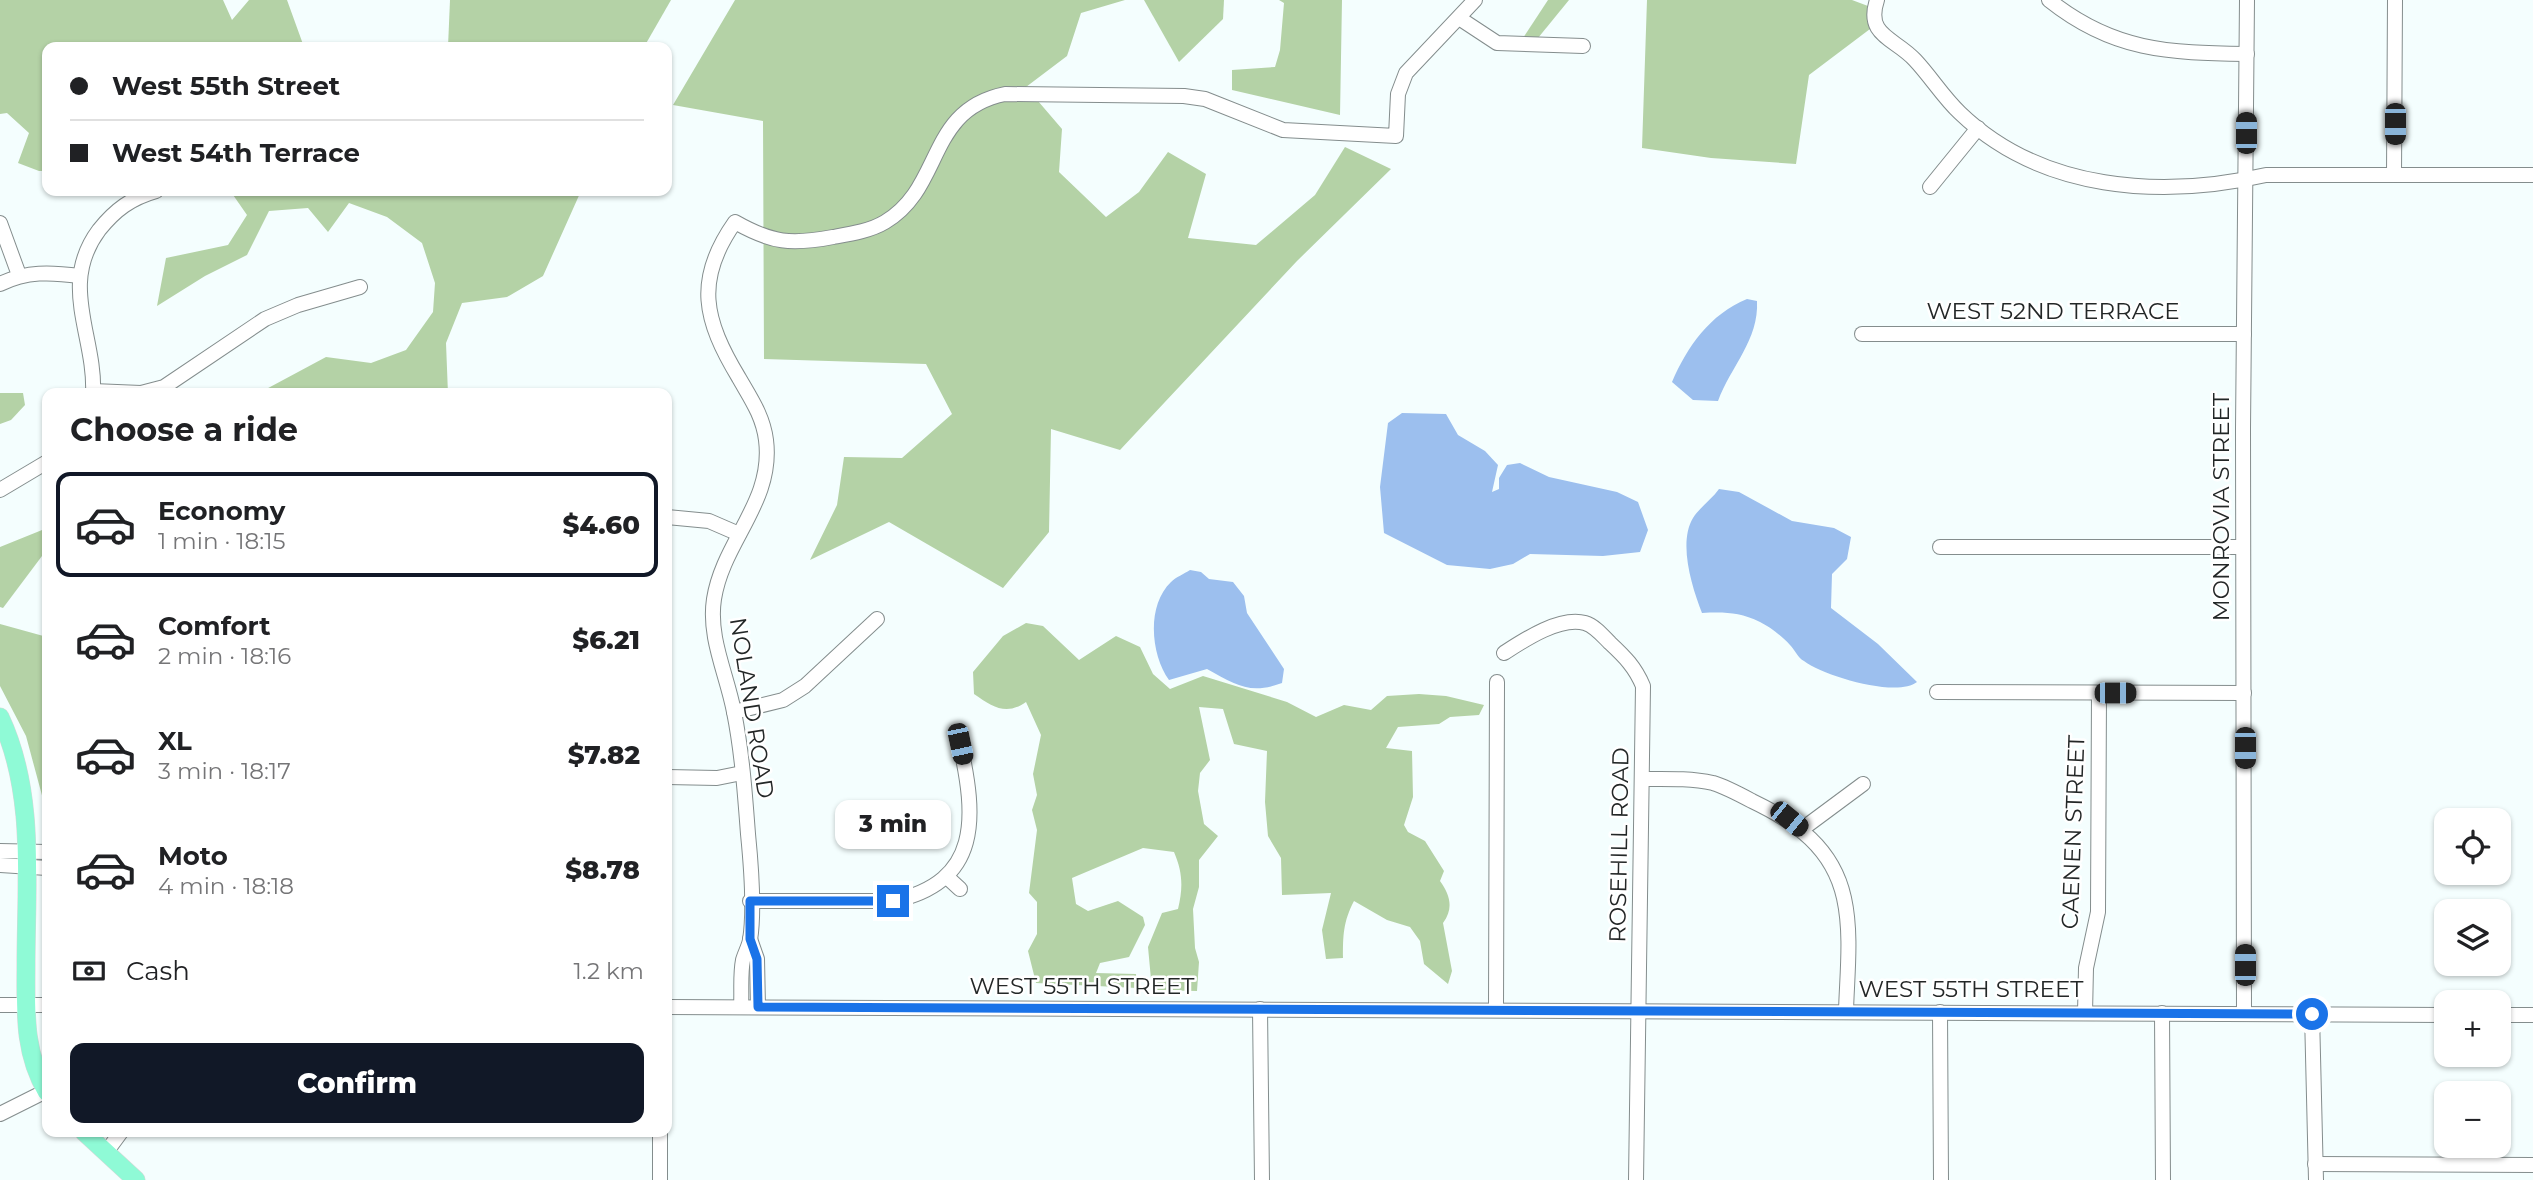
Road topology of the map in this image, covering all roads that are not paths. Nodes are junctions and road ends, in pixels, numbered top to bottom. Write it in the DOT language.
graph roads {
  1 [pos="1475,0"];
  2 [pos="2049,0"];
  3 [pos="2247,0"];
  4 [pos="2395,0"];
  5 [pos="1875,5"];
  6 [pos="1459,18"];
  7 [pos="1583,46"];
  8 [pos="2246,54"];
  9 [pos="1978,128"];
  10 [pos="2394,175"];
  11 [pos="2533,175"];
  12 [pos="2246,180"];
  13 [pos="1930,187"];
  14 [pos="142,196"];
  15 [pos="0,223"];
  16 [pos="19,275"];
  17 [pos="80,276"];
  18 [pos="0,284"];
  19 [pos="360,287"];
  20 [pos="1862,334"];
  21 [pos="2244,334"];
  22 [pos="92,388"];
  23 [pos="160,388"];
  24 [pos="42,465"];
  25 [pos="0,490"];
  26 [pos="672,517"];
  27 [pos="740,534"];
  28 [pos="1940,547"];
  29 [pos="2243,547"];
  30 [pos="877,619"];
  31 [pos="1504,653"];
  32 [pos="1497,682"];
  33 [pos="1937,692"];
  34 [pos="2099,693"];
  35 [pos="2244,693"];
  36 [pos="734,712"];
  37 [pos="0,717"];
  38 [pos="960,744"];
  39 [pos="741,773"];
  40 [pos="672,777"];
  41 [pos="1643,779"];
  42 [pos="1863,784"];
  43 [pos="1801,830"];
  44 [pos="0,851"];
  45 [pos="42,854"];
  46 [pos="26,859"];
  47 [pos="0,865"];
  48 [pos="42,866"];
  49 [pos="947,877"];
  50 [pos="960,889"];
  51 [pos="750,901"];
  52 [pos="750,939"];
  53 [pos="0,1005"];
  54 [pos="26,1005"];
  55 [pos="42,1005"];
  56 [pos="672,1007"];
  57 [pos="741,1007"];
  58 [pos="758,1007"];
  59 [pos="1260,1009"];
  60 [pos="1496,1010"];
  61 [pos="1638,1010"];
  62 [pos="1846,1011"];
  63 [pos="1940,1012"];
  64 [pos="2085,1013"];
  65 [pos="2162,1013"];
  66 [pos="2244,1013"];
  67 [pos="2312,1014"];
  68 [pos="2434,1014"];
  69 [pos="2511,1015"];
  70 [pos="2533,1015"];
  71 [pos="42,1083"];
  72 [pos="42,1094"];
  73 [pos="0,1114"];
  74 [pos="90,1137"];
  75 [pos="118,1137"];
  76 [pos="660,1137"];
  77 [pos="107,1152"];
  78 [pos="2315,1164"];
  79 [pos="2533,1165"];
  80 [pos="136,1180"];
  81 [pos="660,1180"];
  82 [pos="1262,1180"];
  83 [pos="1636,1180"];
  84 [pos="1941,1180"];
  85 [pos="2163,1180"];
  86 [pos="2316,1180"];
  1 -- 6 [label="street"];
  2 -- 8 [label="street"];
  3 -- 8 [label="street, MONROVIA STREET"];
  4 -- 10 [label="street"];
  5 -- 9 [label="street"];
  6 -- 7 [label="street"];
  6 -- 27 [label="street, NOLAND ROAD"];
  8 -- 12 [label="street, MONROVIA STREET"];
  9 -- 12 [label="street"];
  9 -- 13 [label="street"];
  10 -- 11 [label="street"];
  10 -- 12 [label="street"];
  12 -- 21 [label="street, MONROVIA STREET"];
  14 -- 17 [label="street"];
  15 -- 16 [label="street"];
  16 -- 17 [label="street"];
  16 -- 18 [label="street"];
  17 -- 22 [label="street"];
  19 -- 23 [label="street"];
  20 -- 21 [label="street, WEST 52ND TERRACE"];
  21 -- 29 [label="street, MONROVIA STREET"];
  24 -- 25 [label="street"];
  26 -- 27 [label="street"];
  27 -- 36 [label="street, NOLAND ROAD"];
  28 -- 29 [label="street"];
  29 -- 35 [label="street, MONROVIA STREET"];
  30 -- 36 [label="street"];
  31 -- 41 [label="street, ROSEHILL ROAD"];
  32 -- 60 [label="street"];
  33 -- 34 [label="street"];
  34 -- 35 [label="street"];
  34 -- 64 [label="street, CAENEN STREET"];
  35 -- 66 [label="street, MONROVIA STREET"];
  36 -- 39 [label="street, NOLAND ROAD"];
  37 -- 46 [label="main road"];
  38 -- 49 [label="street"];
  39 -- 40 [label="street"];
  39 -- 51 [label="street, NOLAND ROAD"];
  41 -- 43 [label="street"];
  41 -- 61 [label="street, ROSEHILL ROAD"];
  42 -- 43 [label="street"];
  43 -- 62 [label="street"];
  44 -- 46 [label="street"];
  45 -- 46 [label="street"];
  46 -- 47 [label="street"];
  46 -- 48 [label="street"];
  46 -- 54 [label="main road"];
  49 -- 50 [label="street"];
  49 -- 51 [label="street"];
  51 -- 52 [label="street, NOLAND ROAD"];
  52 -- 57 [label="street, NOLAND ROAD"];
  52 -- 58 [label="street, NOLAND ROAD"];
  53 -- 54 [label="street"];
  54 -- 55 [label="street"];
  54 -- 71 [label="main road"];
  56 -- 57 [label="street, WEST 55TH STREET"];
  57 -- 58 [label="street, WEST 55TH STREET"];
  58 -- 59 [label="street, WEST 55TH STREET"];
  59 -- 60 [label="street, WEST 55TH STREET"];
  59 -- 82 [label="street"];
  60 -- 61 [label="street, WEST 55TH STREET"];
  61 -- 62 [label="street, WEST 55TH STREET"];
  61 -- 83 [label="street, ROSEHILL ROAD"];
  62 -- 63 [label="street, WEST 55TH STREET"];
  63 -- 64 [label="street, WEST 55TH STREET"];
  63 -- 84 [label="street"];
  64 -- 65 [label="street, WEST 55TH STREET"];
  65 -- 66 [label="street, WEST 55TH STREET"];
  65 -- 85 [label="street"];
  66 -- 67 [label="street, WEST 55TH STREET"];
  67 -- 68 [label="street, WEST 55TH STREET"];
  67 -- 78 [label="street"];
  69 -- 70 [label="street"];
  72 -- 73 [label="street"];
  74 -- 77 [label="main road"];
  75 -- 77 [label="street"];
  76 -- 81 [label="street"];
  77 -- 80 [label="main road"];
  78 -- 79 [label="street"];
  78 -- 86 [label="street"];
}
